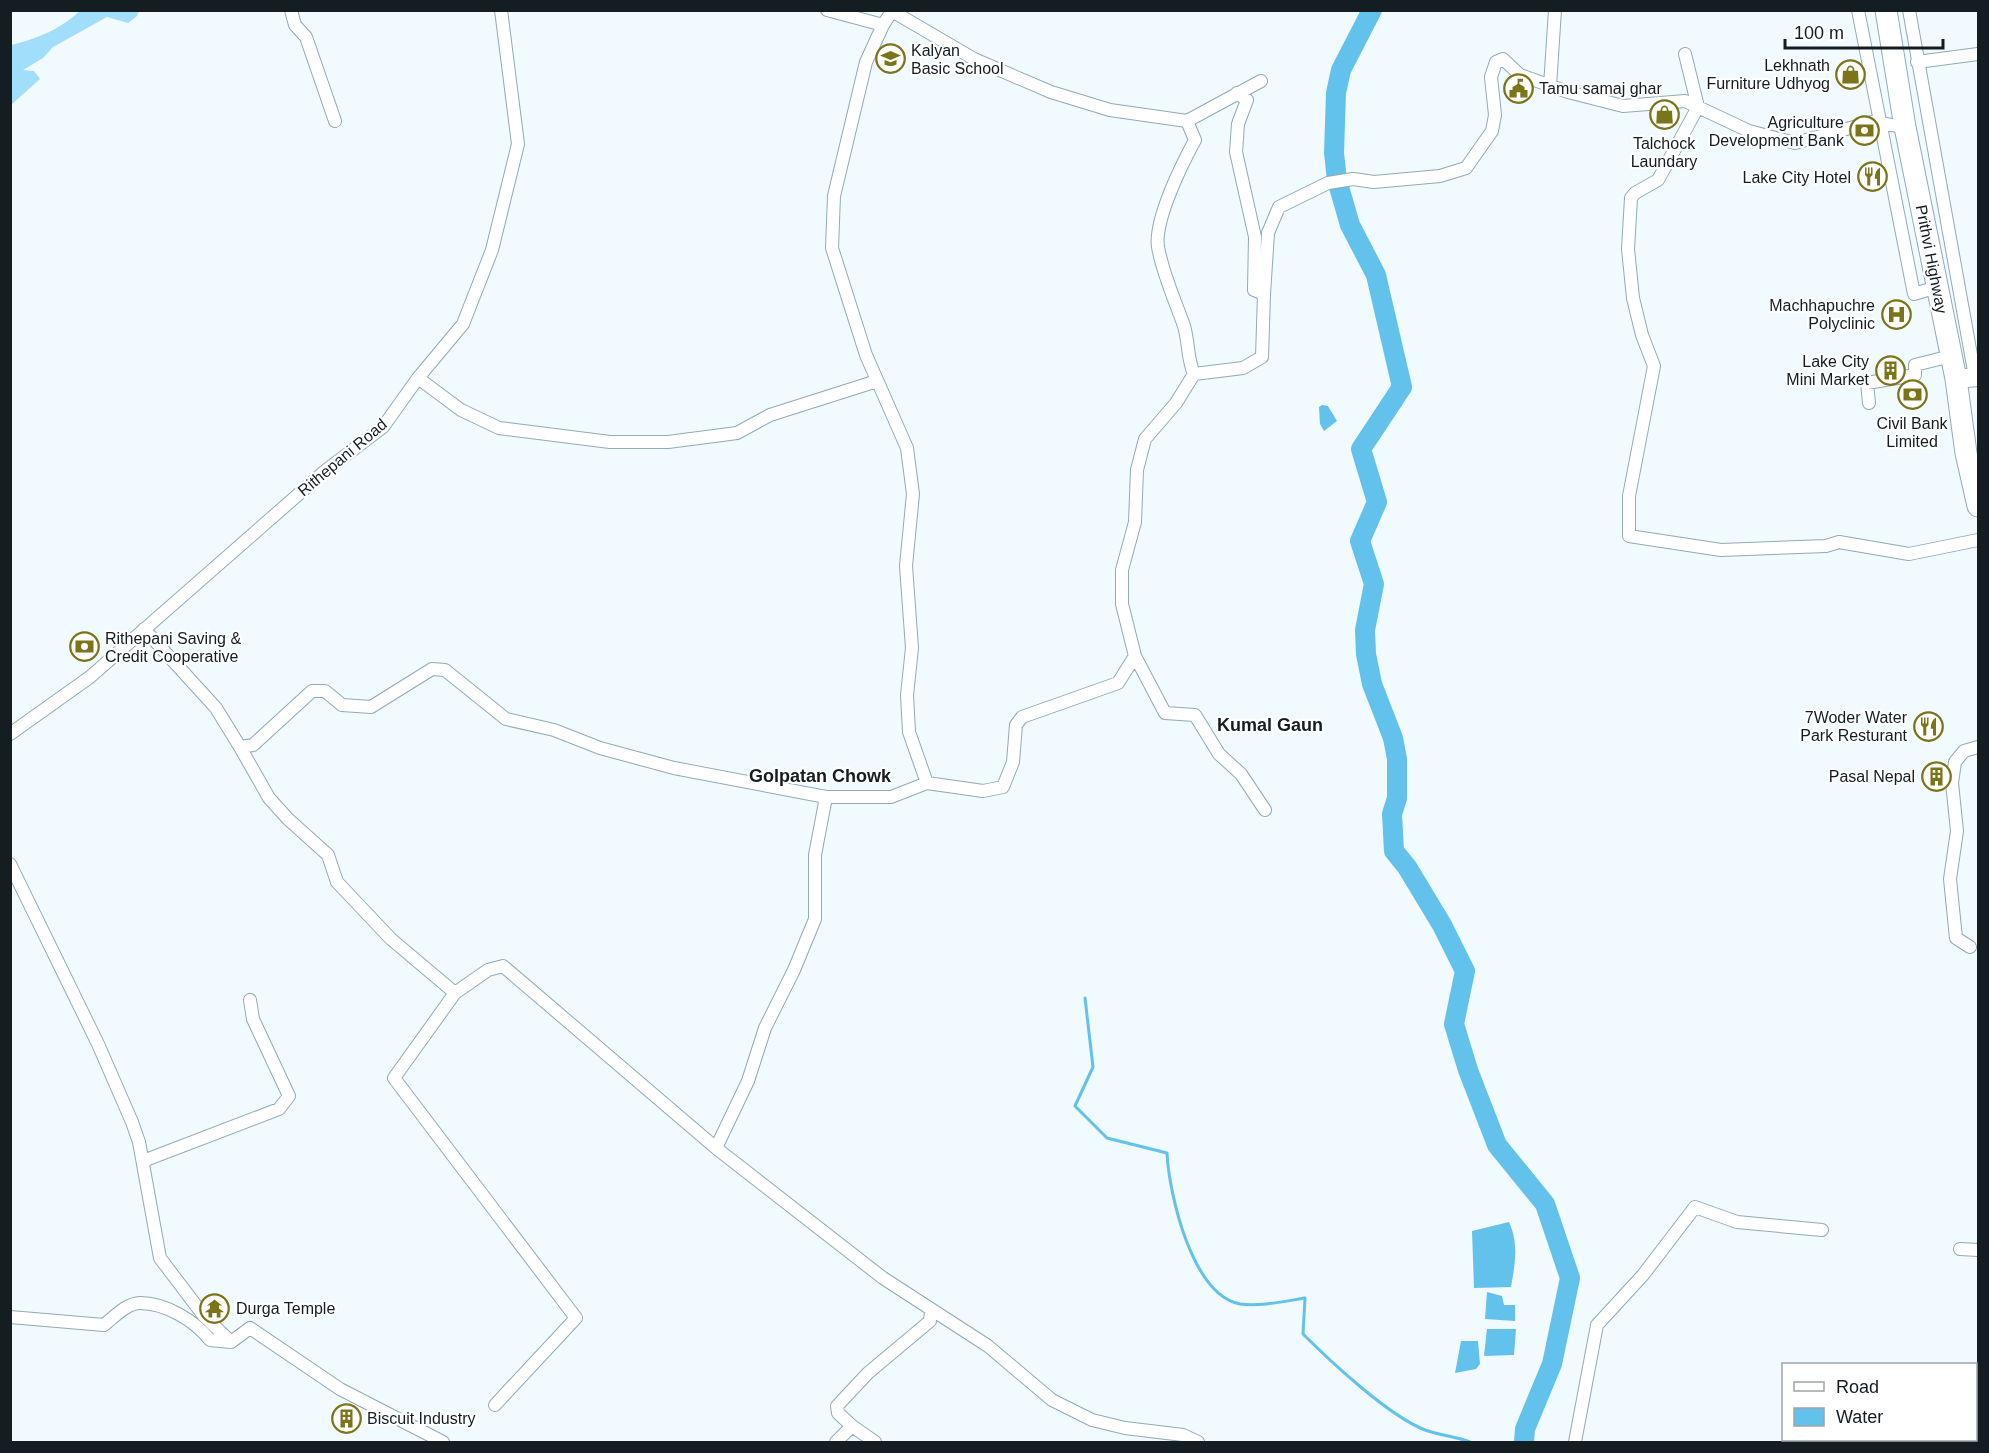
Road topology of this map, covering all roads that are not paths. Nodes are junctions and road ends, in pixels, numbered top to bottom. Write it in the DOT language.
graph roads {
  1 [pos="291,10"];
  2 [pos="501,10"];
  3 [pos="827,10"];
  4 [pos="1556,10"];
  5 [pos="1858,10"];
  6 [pos="1886,10"];
  7 [pos="1909,10"];
  8 [pos="892,11"];
  9 [pos="883,25"];
  10 [pos="1685,54"];
  11 [pos="1978,54"];
  12 [pos="1917,62"];
  13 [pos="1261,81"];
  14 [pos="1550,86"];
  15 [pos="1237,93"];
  16 [pos="1698,106"];
  17 [pos="335,121"];
  18 [pos="1187,121"];
  19 [pos="1880,123"];
  20 [pos="1905,127"];
  21 [pos="1937,287"];
  22 [pos="1264,294"];
  23 [pos="1951,356"];
  24 [pos="1194,374"];
  25 [pos="418,378"];
  26 [pos="1970,378"];
  27 [pos="877,381"];
  28 [pos="1869,403"];
  29 [pos="1978,506"];
  30 [pos="1978,540"];
  31 [pos="144,629"];
  32 [pos="1135,656"];
  33 [pos="10,734"];
  34 [pos="240,747"];
  35 [pos="1978,747"];
  36 [pos="927,783"];
  37 [pos="826,797"];
  38 [pos="1265,810"];
  39 [pos="10,864"];
  40 [pos="1970,947"];
  41 [pos="455,993"];
  42 [pos="250,1000"];
  43 [pos="716,1148"];
  44 [pos="143,1161"];
  45 [pos="1822,1230"];
  46 [pos="1960,1249"];
  47 [pos="1978,1250"];
  48 [pos="931,1310"];
  49 [pos="10,1317"];
  50 [pos="231,1342"];
  51 [pos="495,1406"];
  52 [pos="852,1426"];
  53 [pos="443,1443"];
  54 [pos="836,1443"];
  55 [pos="874,1443"];
  56 [pos="1198,1443"];
  57 [pos="1575,1443"];
  1 -- 17 [label="street"];
  2 -- 25 [label="street, Rithepani Road"];
  3 -- 9 [label="street"];
  4 -- 14 [label="street"];
  5 -- 19 [label="street"];
  6 -- 20 [label="highway, Prithvi Highway"];
  7 -- 12 [label="street"];
  8 -- 9 [label="street"];
  8 -- 18 [label="street"];
  9 -- 27 [label="street"];
  10 -- 16 [label="street"];
  11 -- 12 [label="street"];
  12 -- 26 [label="street"];
  13 -- 15 [label="street"];
  14 -- 16 [label="street"];
  14 -- 22 [label="street"];
  15 -- 18 [label="street"];
  15 -- 22 [label="street"];
  16 -- 19 [label="street"];
  16 -- 30 [label="street"];
  18 -- 24 [label="street"];
  19 -- 20 [label="street"];
  19 -- 21 [label="street"];
  20 -- 21 [label="highway, Prithvi Highway"];
  21 -- 23 [label="highway, Prithvi Highway"];
  22 -- 24 [label="street"];
  23 -- 26 [label="highway, Prithvi Highway"];
  23 -- 28 [label="street"];
  24 -- 32 [label="street"];
  25 -- 27 [label="street"];
  25 -- 31 [label="street, Rithepani Road"];
  26 -- 29 [label="highway, Prithvi Highway"];
  27 -- 36 [label="street"];
  31 -- 33 [label="street, Rithepani Road"];
  31 -- 34 [label="street"];
  32 -- 36 [label="street"];
  32 -- 38 [label="street"];
  34 -- 37 [label="street"];
  34 -- 41 [label="street"];
  35 -- 40 [label="street"];
  36 -- 37 [label="street"];
  37 -- 43 [label="street"];
  39 -- 44 [label="street"];
  41 -- 43 [label="street"];
  41 -- 51 [label="street"];
  42 -- 44 [label="street"];
  43 -- 48 [label="street"];
  44 -- 50 [label="street"];
  45 -- 57 [label="street"];
  46 -- 47 [label="street"];
  48 -- 52 [label="street"];
  48 -- 56 [label="street"];
  49 -- 50 [label="street"];
  50 -- 53 [label="street"];
  52 -- 54 [label="street"];
  52 -- 55 [label="street"];
}
